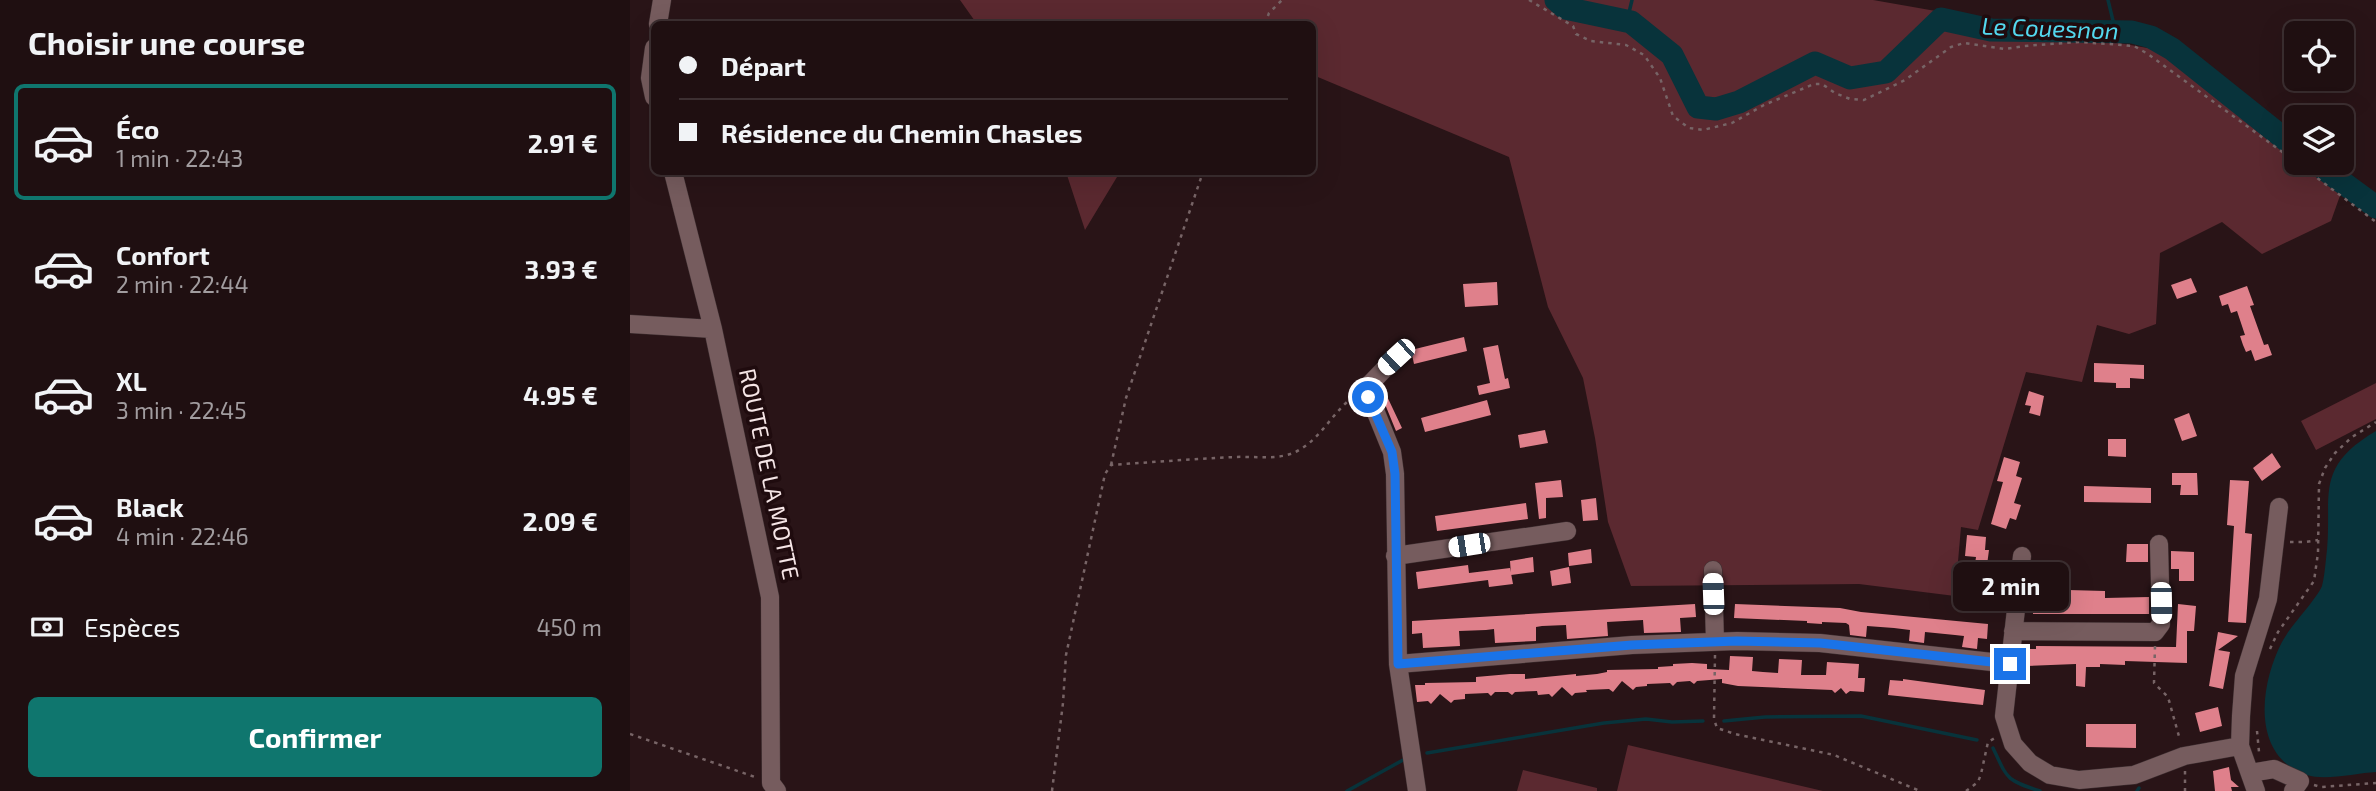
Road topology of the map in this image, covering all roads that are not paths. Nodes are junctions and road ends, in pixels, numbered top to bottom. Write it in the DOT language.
graph roads {
  1 [pos="662,0"];
  2 [pos="658,21"];
  3 [pos="674,175"];
  4 [pos="630,324"];
  5 [pos="713,329"];
  6 [pos="1396,357"];
  7 [pos="2279,507"];
  8 [pos="1567,531"];
  9 [pos="2160,544"];
  10 [pos="1395,556"];
  11 [pos="2022,556"];
  12 [pos="1713,570"];
  13 [pos="2013,631"];
  14 [pos="1715,642"];
  15 [pos="1398,664"];
  16 [pos="2010,664"];
  17 [pos="2240,746"];
  18 [pos="2256,772"];
  19 [pos="2297,786"];
  20 [pos="774,787"];
  21 [pos="1418,791"];
  22 [pos="2256,791"];
  1 -- 2 [label="street"];
  3 -- 5 [label="street, ROUTE DE LA MOTTE"];
  4 -- 5 [label="street"];
  5 -- 20 [label="street, ROUTE DE LA MOTTE"];
  6 -- 10 [label="street"];
  7 -- 17 [label="street"];
  8 -- 10 [label="street"];
  9 -- 13 [label="street"];
  10 -- 15 [label="street"];
  11 -- 13 [label="street"];
  12 -- 14 [label="street"];
  13 -- 16 [label="street"];
  14 -- 15 [label="street"];
  14 -- 16 [label="street"];
  15 -- 21 [label="street"];
  16 -- 17 [label="street"];
  17 -- 18 [label="street"];
  18 -- 19 [label="street"];
  18 -- 22 [label="street"];
}
